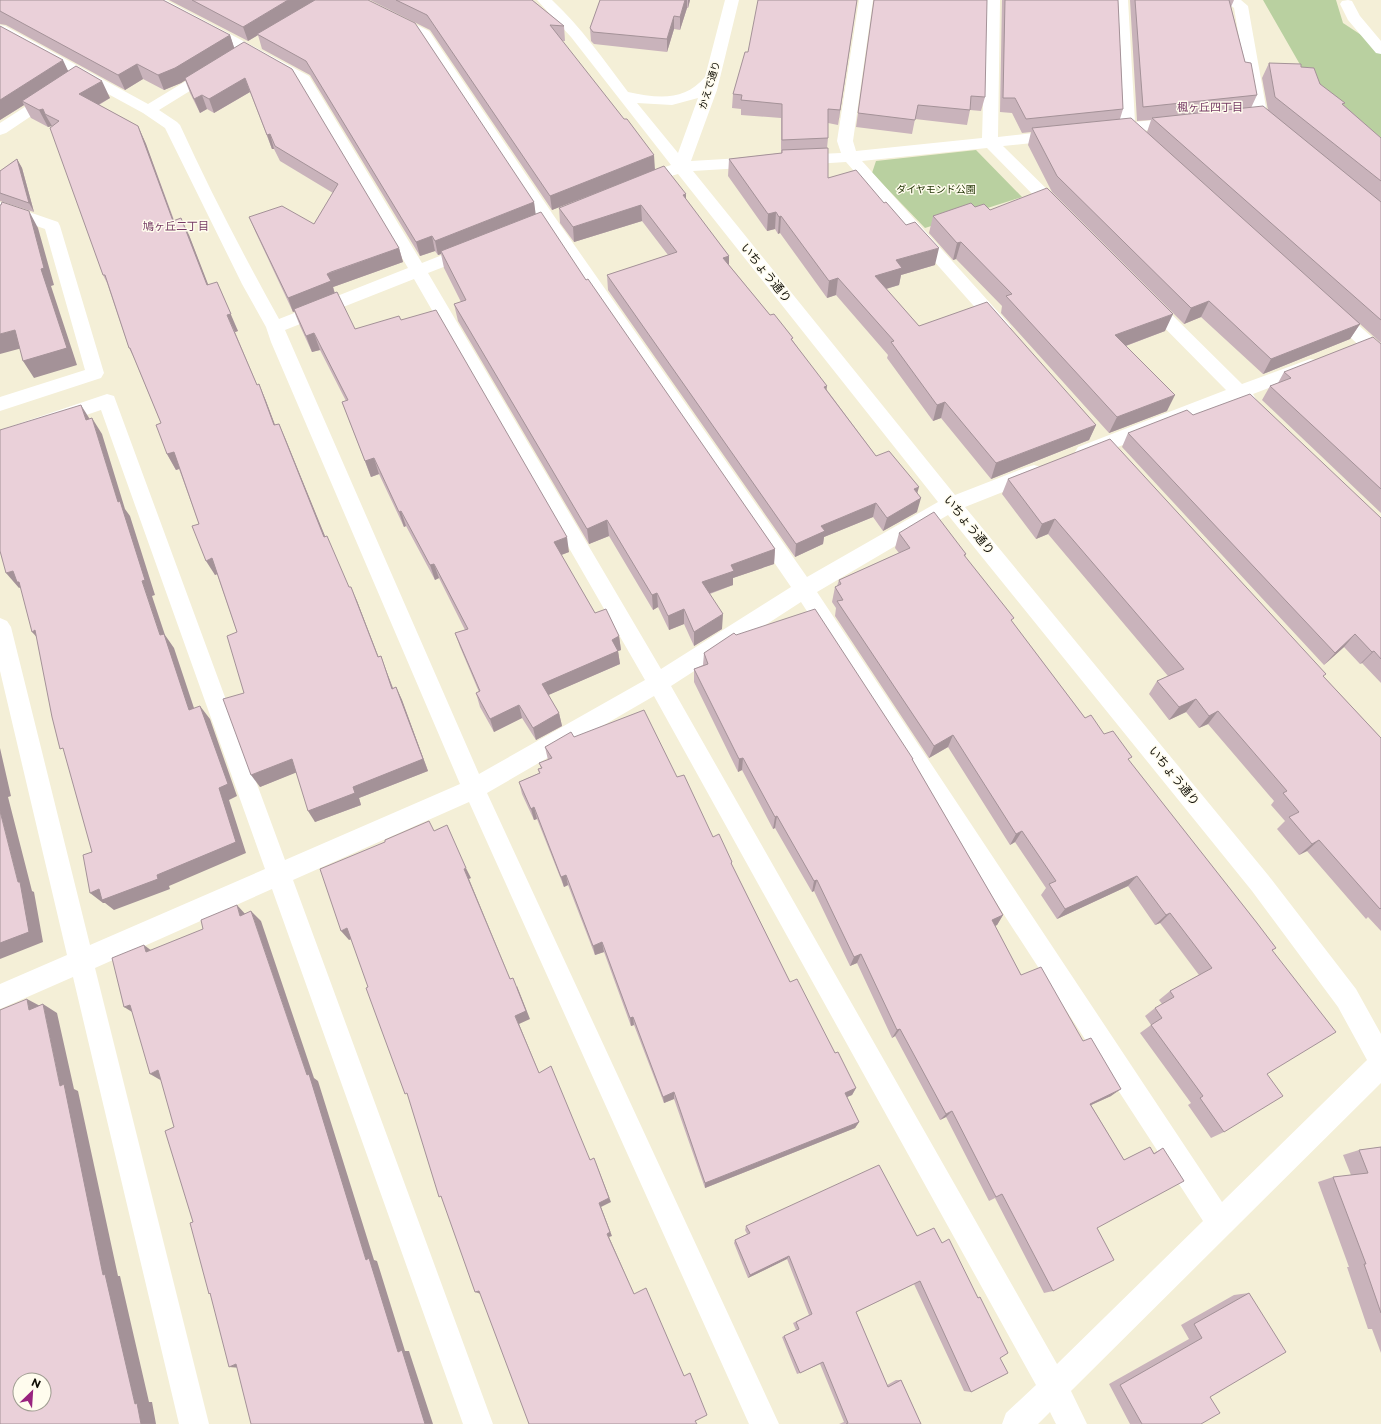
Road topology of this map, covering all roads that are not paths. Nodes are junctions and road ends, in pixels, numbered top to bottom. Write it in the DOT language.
graph roads {
  1 [pos="155,0"];
  2 [pos="356,0"];
  3 [pos="544,0"];
  4 [pos="732,0"];
  5 [pos="866,0"];
  6 [pos="993,0"];
  7 [pos="1120,0"];
  8 [pos="1230,0"];
  9 [pos="1347,4"];
  10 [pos="0,29"];
  11 [pos="1381,50"];
  12 [pos="242,53"];
  13 [pos="84,75"];
  14 [pos="713,75"];
  15 [pos="623,95"];
  16 [pos="148,110"];
  17 [pos="1190,121"];
  18 [pos="1128,128"];
  19 [pos="0,130"];
  20 [pos="1097,131"];
  21 [pos="1074,133"];
  22 [pos="1290,139"];
  23 [pos="990,142"];
  24 [pos="1151,148"];
  25 [pos="850,157"];
  26 [pos="681,167"];
  27 [pos="658,176"];
  28 [pos="0,207"];
  29 [pos="1073,226"];
  30 [pos="483,245"];
  31 [pos="418,270"];
  32 [pos="1134,286"];
  33 [pos="1320,300"];
  34 [pos="275,327"];
  35 [pos="1012,338"];
  36 [pos="1367,342"];
  37 [pos="1346,351"];
  38 [pos="1381,355"];
  39 [pos="1324,359"];
  40 [pos="1239,392"];
  41 [pos="0,404"];
  42 [pos="1262,414"];
  43 [pos="0,437"];
  44 [pos="1069,458"];
  45 [pos="1047,467"];
  46 [pos="951,504"];
  47 [pos="804,589"];
  48 [pos="0,627"];
  49 [pos="658,683"];
  50 [pos="474,789"];
  51 [pos="279,875"];
  52 [pos="81,962"];
  53 [pos="0,997"];
  54 [pos="1381,1060"];
  55 [pos="1381,1065"];
  56 [pos="1220,1223"];
  57 [pos="1054,1388"];
  58 [pos="194,1424"];
  59 [pos="478,1424"];
  60 [pos="764,1424"];
  61 [pos="1017,1424"];
  62 [pos="1072,1424"];
  1 -- 12 [label="street"];
  2 -- 47 [label="street"];
  3 -- 15 [label="street, いちょう通り"];
  4 -- 14 [label="street, かえで通り"];
  5 -- 25 [label="street"];
  6 -- 23 [label="street"];
  7 -- 18 [label="street"];
  8 -- 22 [label="street"];
  9 -- 11 [label="street"];
  10 -- 13 [label="street"];
  12 -- 16 [label="street"];
  12 -- 31 [label="street"];
  13 -- 16 [label="street"];
  13 -- 19 [label="street"];
  14 -- 15 [label="street"];
  14 -- 26 [label="street, かえで通り"];
  15 -- 26 [label="street, いちょう通り"];
  16 -- 34 [label="street"];
  17 -- 18 [label="street"];
  18 -- 20 [label="street"];
  18 -- 24 [label="street"];
  21 -- 23 [label="street"];
  23 -- 25 [label="street"];
  23 -- 29 [label="street"];
  25 -- 26 [label="street"];
  25 -- 35 [label="street"];
  26 -- 27 [label="street"];
  26 -- 46 [label="street, いちょう通り"];
  28 -- 41 [label="street"];
  30 -- 31 [label="street"];
  31 -- 34 [label="street"];
  31 -- 49 [label="street"];
  32 -- 40 [label="street"];
  33 -- 36 [label="street"];
  34 -- 50 [label="street"];
  36 -- 37 [label="street"];
  36 -- 38 [label="street"];
  39 -- 40 [label="street"];
  40 -- 42 [label="street"];
  40 -- 44 [label="street"];
  43 -- 51 [label="street"];
  45 -- 46 [label="street"];
  46 -- 47 [label="street"];
  46 -- 54 [label="street, いちょう通り"];
  47 -- 49 [label="street"];
  47 -- 56 [label="street"];
  48 -- 52 [label="street"];
  49 -- 50 [label="street"];
  49 -- 57 [label="street"];
  50 -- 51 [label="street"];
  50 -- 60 [label="street"];
  51 -- 52 [label="street"];
  51 -- 59 [label="street"];
  52 -- 53 [label="street"];
  52 -- 58 [label="street"];
  55 -- 56 [label="street"];
  56 -- 57 [label="street"];
  57 -- 61 [label="street"];
  57 -- 62 [label="street"];
}
